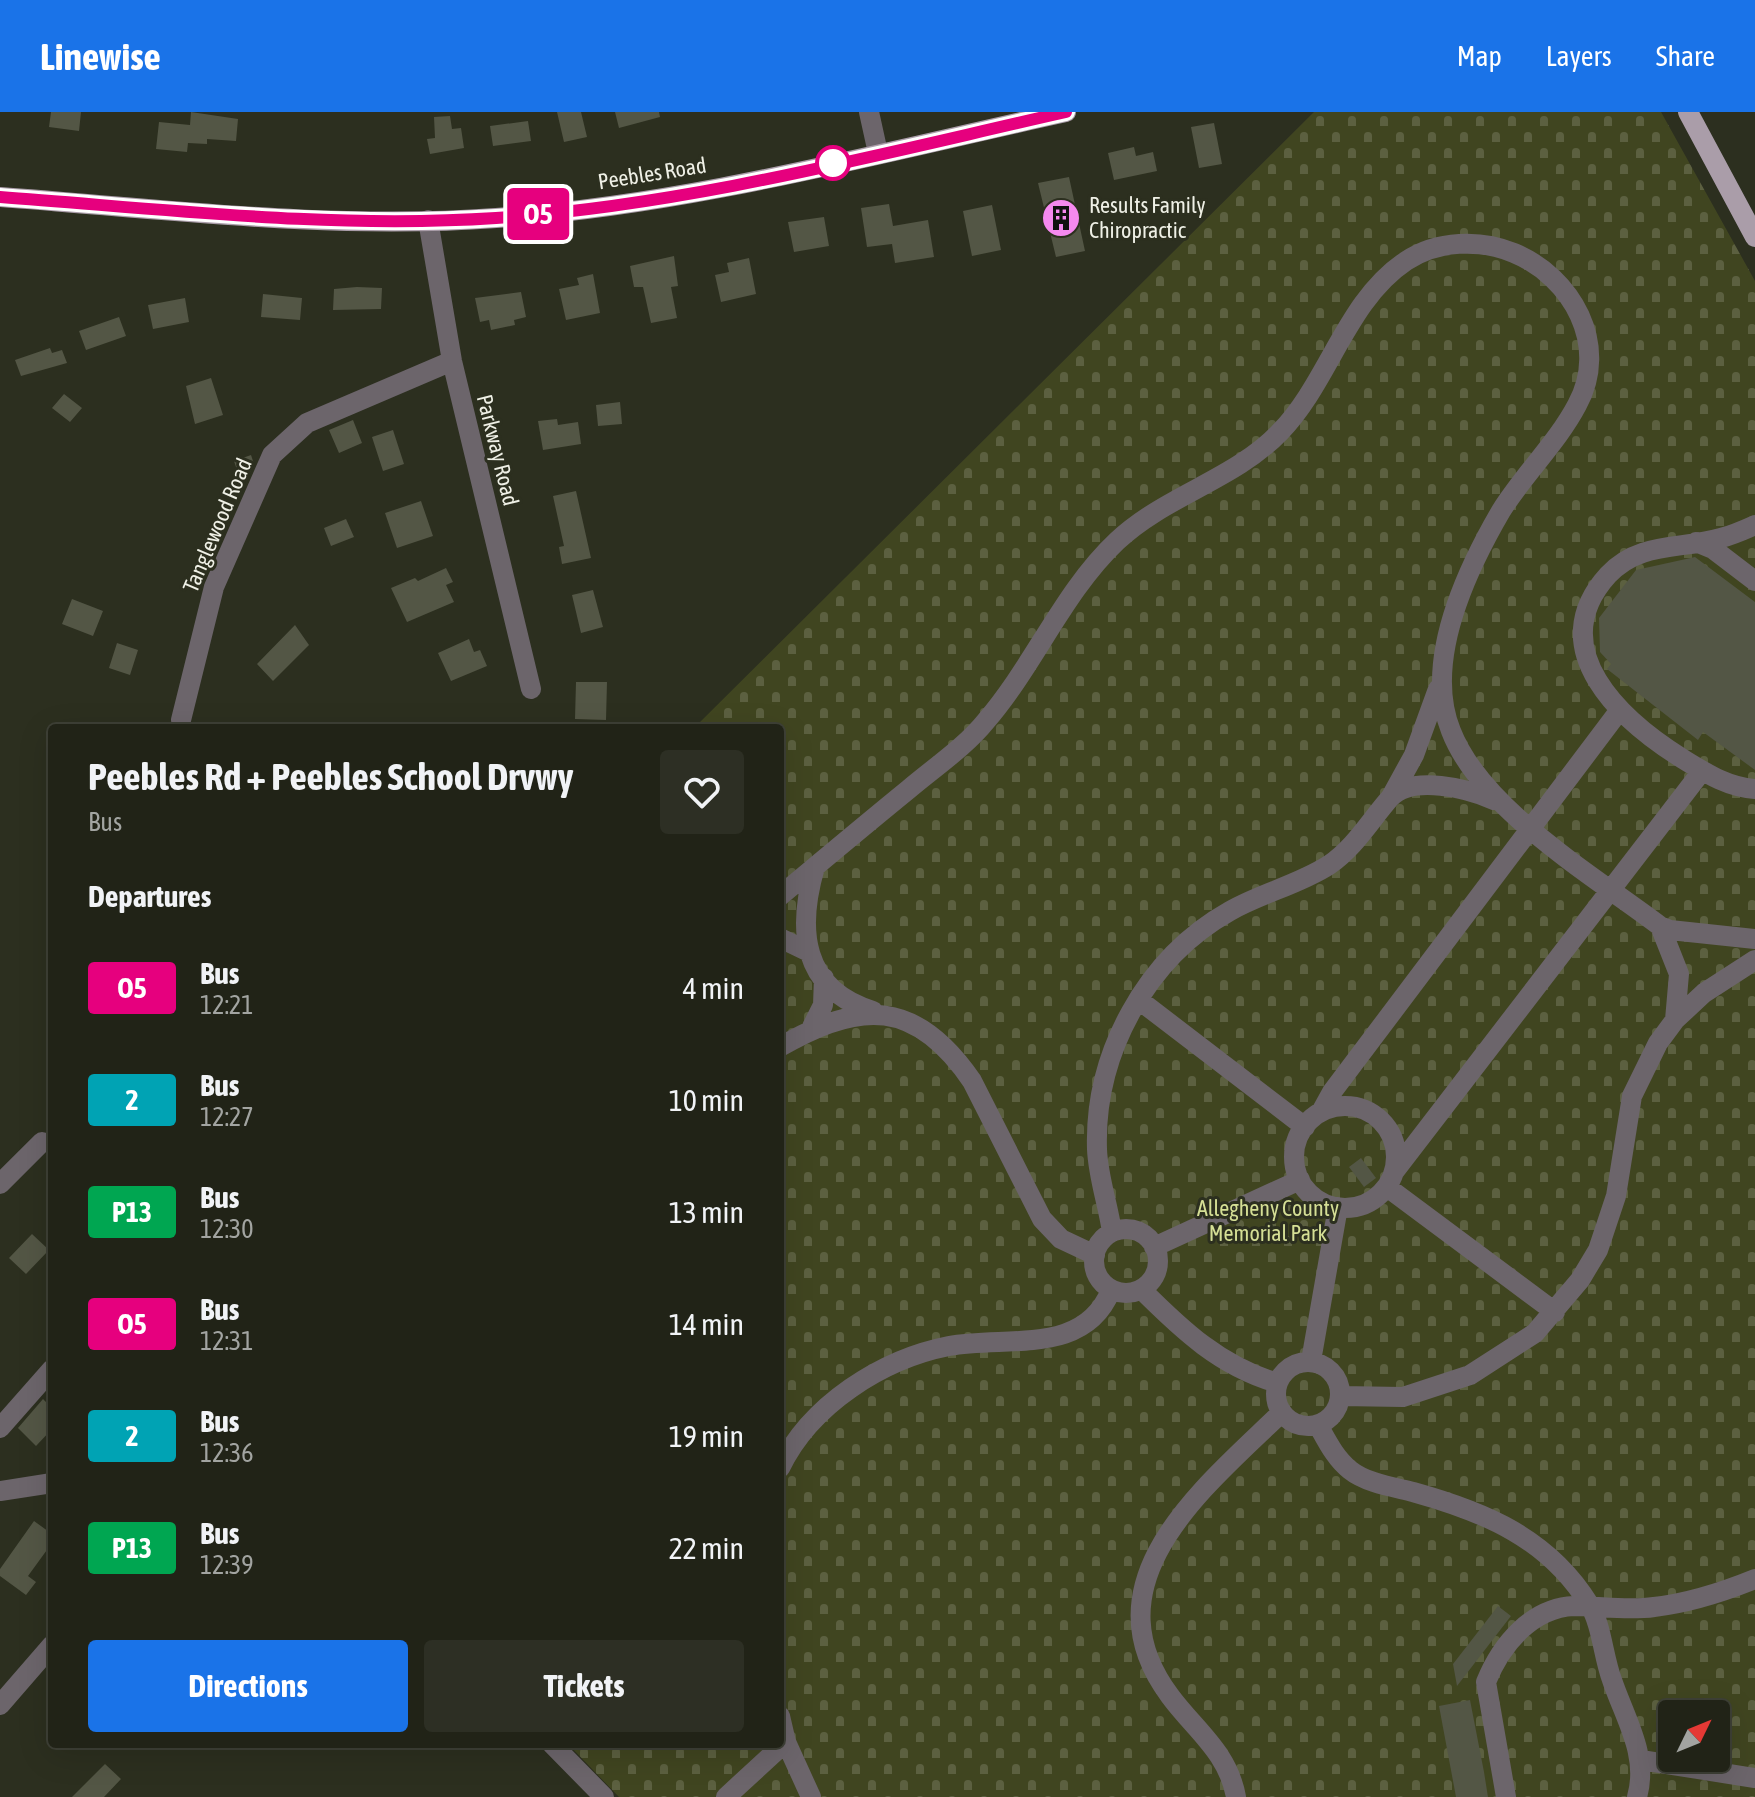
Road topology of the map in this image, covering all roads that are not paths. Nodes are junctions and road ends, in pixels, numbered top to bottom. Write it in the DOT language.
graph roads {
  1 [pos="869,112"];
  2 [pos="1066,112"];
  3 [pos="1688,112"];
  4 [pos="878,153"];
  5 [pos="0,197"];
  6 [pos="428,220"];
  7 [pos="1755,237"];
  8 [pos="452,361"];
  9 [pos="1755,525"];
  10 [pos="1696,542"];
  11 [pos="1755,580"];
  12 [pos="1441,680"];
  13 [pos="531,689"];
  14 [pos="1619,711"];
  15 [pos="181,720"];
  16 [pos="1702,771"];
  17 [pos="1755,789"];
  18 [pos="1392,795"];
  19 [pos="1505,805"];
  20 [pos="1530,827"];
  21 [pos="815,867"];
  22 [pos="1610,889"];
  23 [pos="784,893"];
  24 [pos="1660,926"];
  25 [pos="1755,939"];
  26 [pos="784,940"];
  27 [pos="807,951"];
  28 [pos="1755,960"];
  29 [pos="824,978"];
  30 [pos="1139,1000"];
  31 [pos="880,1013"];
  32 [pos="1675,1020"];
  33 [pos="812,1027"];
  34 [pos="784,1044"];
  35 [pos="1321,1112"];
  36 [pos="1305,1127"];
  37 [pos="42,1142"];
  38 [pos="1300,1180"];
  39 [pos="1390,1180"];
  40 [pos="0,1184"];
  41 [pos="1338,1207"];
  42 [pos="1112,1232"];
  43 [pos="1154,1247"];
  44 [pos="1095,1255"];
  45 [pos="1141,1289"];
  46 [pos="1111,1290"];
  47 [pos="1555,1312"];
  48 [pos="1311,1361"];
  49 [pos="48,1374"];
  50 [pos="1278,1383"];
  51 [pos="1341,1396"];
  52 [pos="1282,1412"];
  53 [pos="1318,1425"];
  54 [pos="0,1428"];
  55 [pos="784,1462"];
  56 [pos="48,1484"];
  57 [pos="0,1491"];
  58 [pos="1755,1579"];
  59 [pos="1590,1606"];
  60 [pos="48,1650"];
  61 [pos="0,1705"];
  62 [pos="784,1733"];
  63 [pos="786,1742"];
  64 [pos="556,1748"];
  65 [pos="779,1748"];
  66 [pos="1641,1760"];
  67 [pos="1755,1778"];
  68 [pos="604,1797"];
  69 [pos="726,1797"];
  70 [pos="811,1797"];
  71 [pos="1236,1797"];
  72 [pos="1506,1797"];
  73 [pos="1637,1797"];
  1 -- 4 [label="street"];
  2 -- 4 [label="main road, Peebles Road"];
  3 -- 7 [label="main road"];
  4 -- 6 [label="main road, Peebles Road"];
  5 -- 6 [label="main road, Peebles Road"];
  6 -- 8 [label="street, Parkway Road"];
  8 -- 13 [label="street, Parkway Road"];
  8 -- 15 [label="street, Tanglewood Road"];
  9 -- 10 [label="street"];
  10 -- 11 [label="street"];
  10 -- 14 [label="street"];
  12 -- 18 [label="street"];
  12 -- 19 [label="street"];
  12 -- 21 [label="street"];
  14 -- 16 [label="street"];
  14 -- 20 [label="street"];
  16 -- 17 [label="street"];
  16 -- 22 [label="street"];
  18 -- 19 [label="street"];
  18 -- 30 [label="street"];
  19 -- 20 [label="street"];
  20 -- 22 [label="street"];
  20 -- 35 [label="street"];
  21 -- 23 [label="street"];
  21 -- 27 [label="street"];
  22 -- 24 [label="street"];
  22 -- 39 [label="street"];
  24 -- 25 [label="street"];
  24 -- 32 [label="street"];
  26 -- 27 [label="street"];
  27 -- 29 [label="street"];
  28 -- 32 [label="street"];
  29 -- 31 [label="street"];
  29 -- 33 [label="street"];
  30 -- 36 [label="street"];
  30 -- 42 [label="street"];
  31 -- 33 [label="street"];
  31 -- 44 [label="street"];
  32 -- 47 [label="street"];
  33 -- 34 [label="street"];
  35 -- 36 [label="street"];
  35 -- 39 [label="street"];
  36 -- 38 [label="street"];
  37 -- 40 [label="street"];
  38 -- 41 [label="street"];
  38 -- 43 [label="street"];
  39 -- 41 [label="street"];
  39 -- 47 [label="street"];
  41 -- 48 [label="street"];
  42 -- 43 [label="street"];
  42 -- 44 [label="street"];
  43 -- 45 [label="street"];
  44 -- 46 [label="street"];
  45 -- 46 [label="street"];
  45 -- 50 [label="street"];
  46 -- 55 [label="street"];
  47 -- 51 [label="street"];
  48 -- 50 [label="street"];
  48 -- 51 [label="street"];
  49 -- 54 [label="street"];
  50 -- 52 [label="street"];
  51 -- 53 [label="street"];
  52 -- 53 [label="street"];
  52 -- 71 [label="street"];
  53 -- 59 [label="street"];
  56 -- 57 [label="street"];
  58 -- 59 [label="street"];
  59 -- 66 [label="street"];
  59 -- 72 [label="street"];
  60 -- 61 [label="street"];
  62 -- 63 [label="street"];
  63 -- 70 [label="street"];
  64 -- 68 [label="street"];
  65 -- 69 [label="street"];
  66 -- 67 [label="street"];
  66 -- 73 [label="street"];
}
